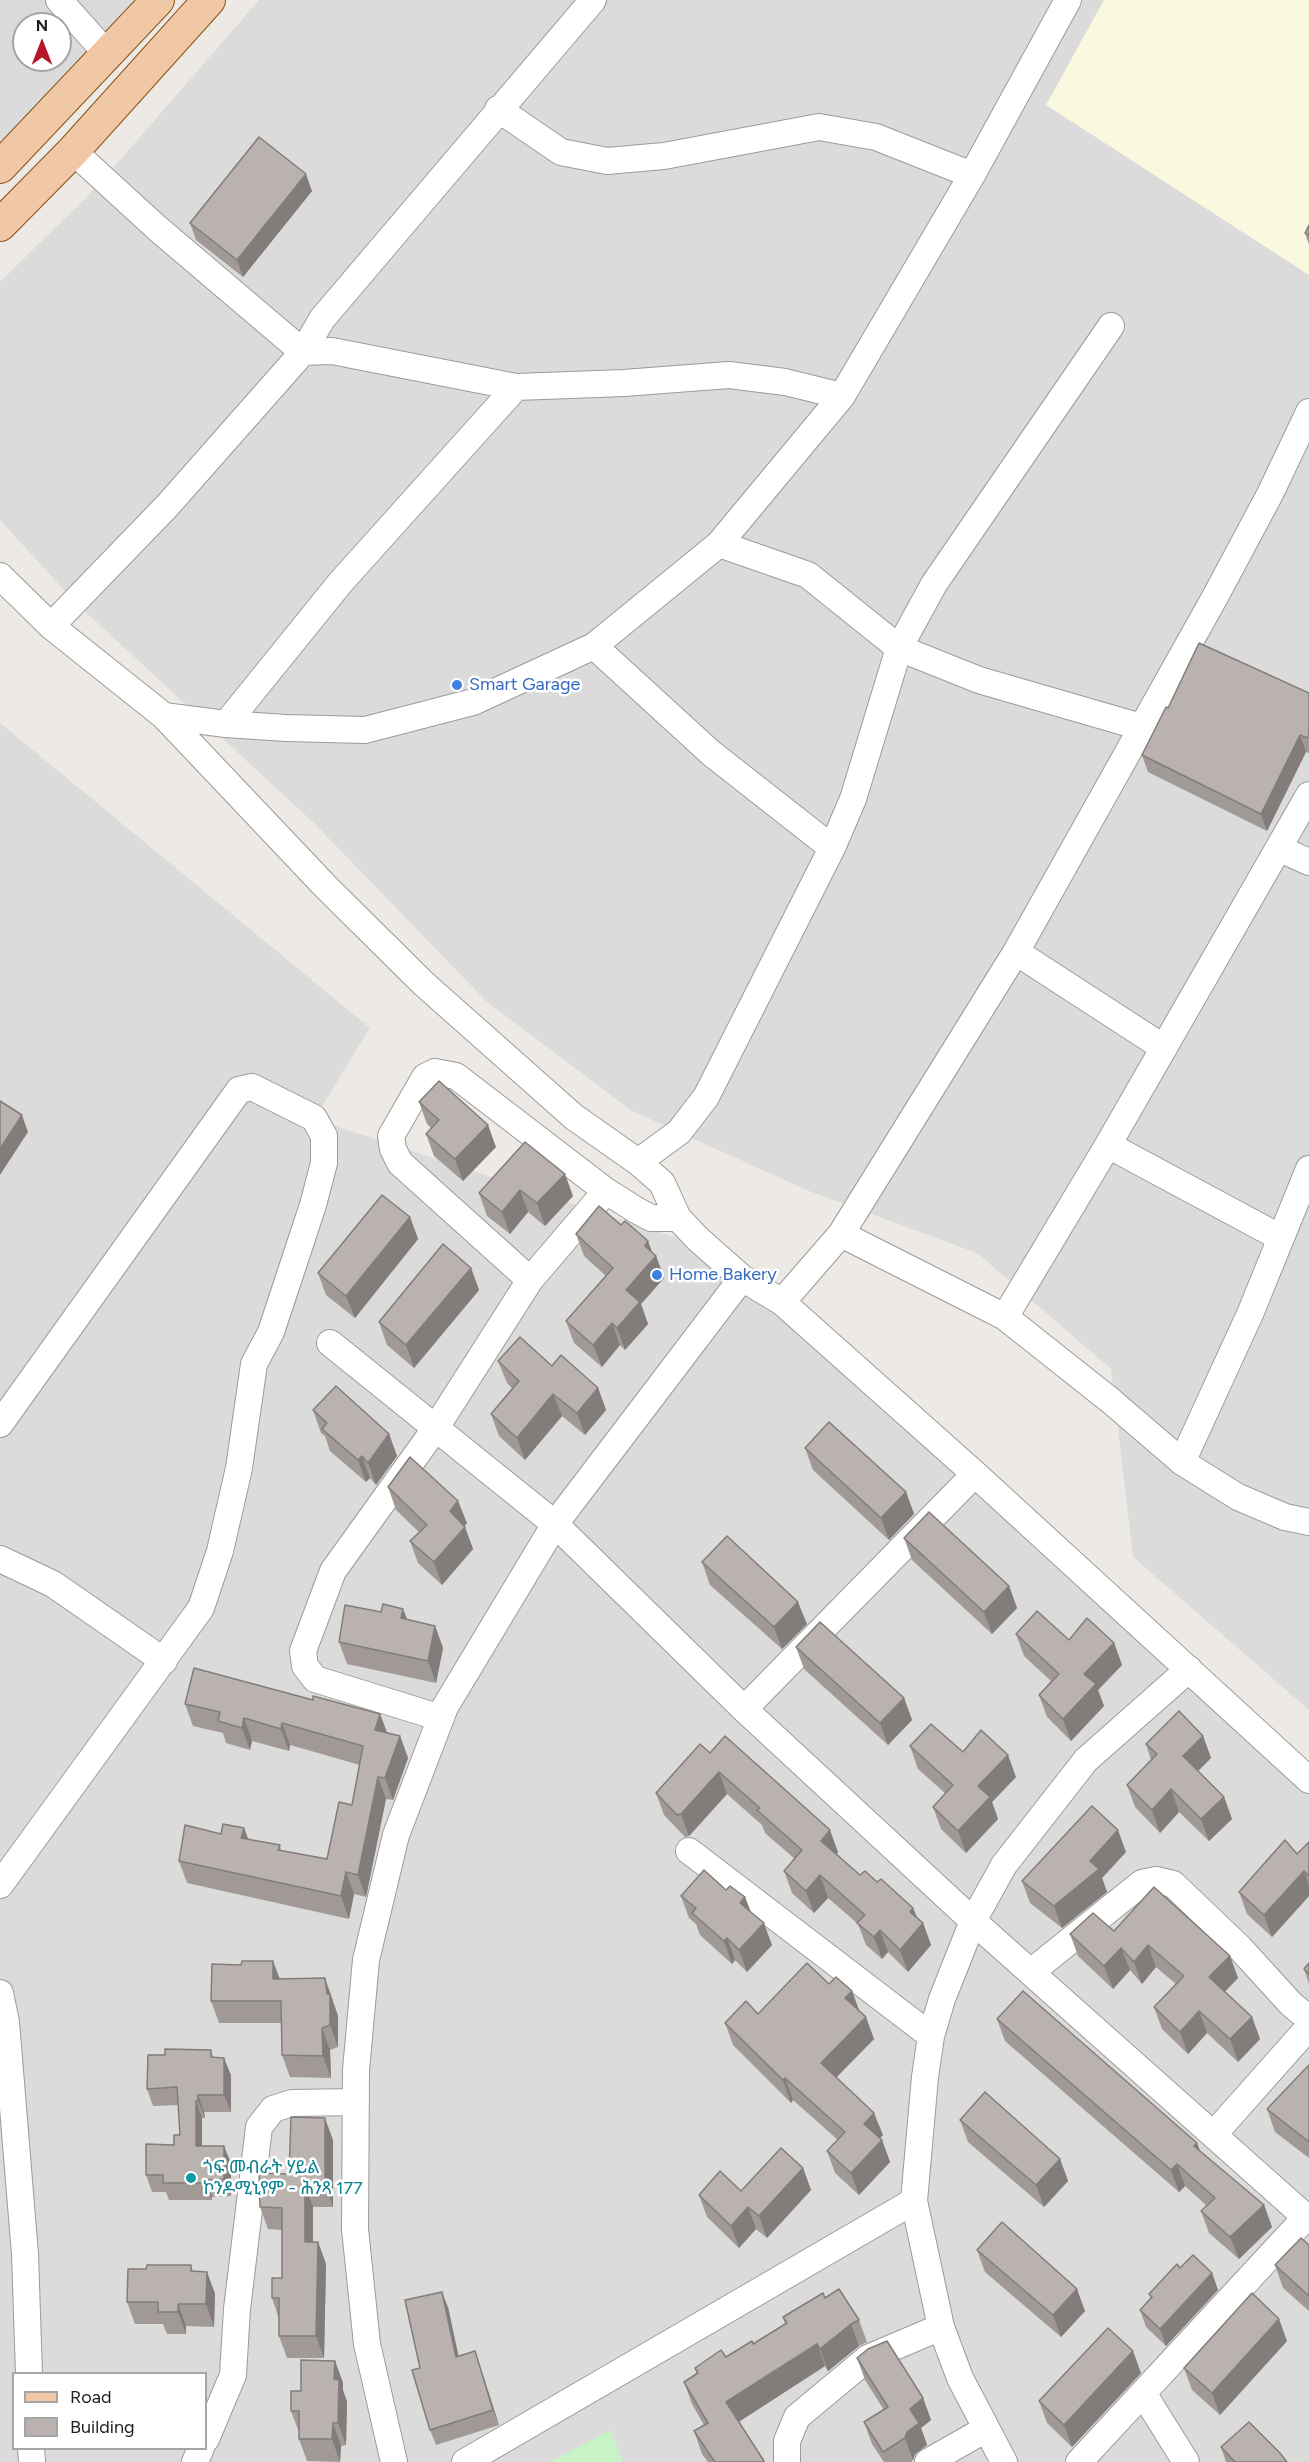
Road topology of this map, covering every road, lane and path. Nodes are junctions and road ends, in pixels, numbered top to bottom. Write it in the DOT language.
graph roads {
  1 [pos="59,0"];
  2 [pos="158,0"];
  3 [pos="209,0"];
  4 [pos="593,0"];
  5 [pos="1068,0"];
  6 [pos="108,55"];
  7 [pos="498,109"];
  8 [pos="73,151"];
  9 [pos="0,167"];
  10 [pos="972,175"];
  11 [pos="0,225"];
  12 [pos="1110,326"];
  13 [pos="303,352"];
  14 [pos="516,387"];
  15 [pos="842,396"];
  16 [pos="1309,412"];
  17 [pos="719,544"];
  18 [pos="0,576"];
  19 [pos="51,626"];
  20 [pos="594,646"];
  21 [pos="899,648"];
  22 [pos="164,716"];
  23 [pos="225,724"];
  24 [pos="1141,727"];
  25 [pos="1309,795"];
  26 [pos="832,848"];
  27 [pos="1280,849"];
  28 [pos="1309,861"];
  29 [pos="1016,952"];
  30 [pos="1164,1048"];
  31 [pos="1108,1145"];
  32 [pos="638,1162"];
  33 [pos="1309,1169"];
  34 [pos="606,1191"];
  35 [pos="678,1218"];
  36 [pos="841,1233"];
  37 [pos="1281,1238"];
  38 [pos="742,1278"];
  39 [pos="530,1280"];
  40 [pos="782,1302"];
  41 [pos="1005,1317"];
  42 [pos="330,1343"];
  43 [pos="0,1424"];
  44 [pos="435,1429"];
  45 [pos="1182,1462"];
  46 [pos="975,1474"];
  47 [pos="1309,1522"];
  48 [pos="555,1524"];
  49 [pos="0,1559"];
  50 [pos="164,1661"];
  51 [pos="1189,1669"];
  52 [pos="744,1709"];
  53 [pos="441,1718"];
  54 [pos="1309,1780"];
  55 [pos="689,1851"];
  56 [pos="0,1885"];
  57 [pos="973,1921"];
  58 [pos="1031,1972"];
  59 [pos="0,1993"];
  60 [pos="1309,2019"];
  61 [pos="1309,2027"];
  62 [pos="931,2036"];
  63 [pos="356,2102"];
  64 [pos="1214,2134"];
  65 [pos="914,2201"];
  66 [pos="1308,2218"];
  67 [pos="941,2327"];
  68 [pos="29,2372"];
  69 [pos="1143,2393"];
  70 [pos="986,2429"];
  71 [pos="207,2437"];
  72 [pos="394,2462"];
  73 [pos="465,2462"];
  74 [pos="788,2462"];
  75 [pos="928,2462"];
  76 [pos="1004,2462"];
  77 [pos="1079,2462"];
  78 [pos="1186,2462"];
  1 -- 6 [label="street"];
  2 -- 6 [label="main road"];
  3 -- 8 [label="main road"];
  4 -- 7 [label="street"];
  5 -- 10 [label="street"];
  6 -- 9 [label="main road"];
  7 -- 10 [label="street"];
  7 -- 13 [label="street"];
  8 -- 11 [label="main road"];
  8 -- 13 [label="street"];
  10 -- 15 [label="street"];
  12 -- 21 [label="street"];
  13 -- 14 [label="street"];
  13 -- 19 [label="street"];
  14 -- 15 [label="street"];
  14 -- 23 [label="street"];
  15 -- 17 [label="street"];
  16 -- 24 [label="street"];
  17 -- 20 [label="street"];
  17 -- 21 [label="street"];
  18 -- 19 [label="street"];
  19 -- 22 [label="street"];
  20 -- 23 [label="street"];
  20 -- 26 [label="street"];
  21 -- 24 [label="street"];
  21 -- 26 [label="street"];
  22 -- 23 [label="street"];
  22 -- 32 [label="street"];
  24 -- 29 [label="street"];
  25 -- 27 [label="street"];
  26 -- 32 [label="street"];
  27 -- 28 [label="street"];
  27 -- 30 [label="street"];
  29 -- 30 [label="street"];
  29 -- 36 [label="street"];
  30 -- 31 [label="street"];
  31 -- 37 [label="street"];
  31 -- 41 [label="street"];
  32 -- 35 [label="street"];
  33 -- 37 [label="street"];
  34 -- 35 [label="street"];
  34 -- 39 [label="street"];
  34 -- 39 [label="street"];
  35 -- 38 [label="street"];
  36 -- 40 [label="street"];
  36 -- 41 [label="street"];
  37 -- 45 [label="street"];
  38 -- 40 [label="street"];
  38 -- 48 [label="street"];
  39 -- 44 [label="street"];
  40 -- 46 [label="street"];
  41 -- 45 [label="street"];
  42 -- 44 [label="street"];
  43 -- 50 [label="street"];
  44 -- 48 [label="street"];
  44 -- 53 [label="street"];
  45 -- 47 [label="street"];
  46 -- 51 [label="street"];
  46 -- 52 [label="street"];
  48 -- 52 [label="street"];
  48 -- 53 [label="street"];
  49 -- 50 [label="street"];
  50 -- 56 [label="street"];
  51 -- 54 [label="street"];
  51 -- 57 [label="street"];
  52 -- 57 [label="street"];
  53 -- 63 [label="street"];
  55 -- 62 [label="street"];
  57 -- 58 [label="street"];
  57 -- 62 [label="street"];
  58 -- 60 [label="street"];
  58 -- 64 [label="street"];
  59 -- 68 [label="street"];
  61 -- 64 [label="street"];
  62 -- 65 [label="street"];
  63 -- 71 [label="street"];
  63 -- 72 [label="street"];
  64 -- 66 [label="street"];
  65 -- 67 [label="street"];
  65 -- 73 [label="street"];
  66 -- 69 [label="street"];
  67 -- 70 [label="street"];
  67 -- 74 [label="street"];
  69 -- 77 [label="street"];
  69 -- 78 [label="street"];
  70 -- 75 [label="street"];
  70 -- 76 [label="street"];
}
